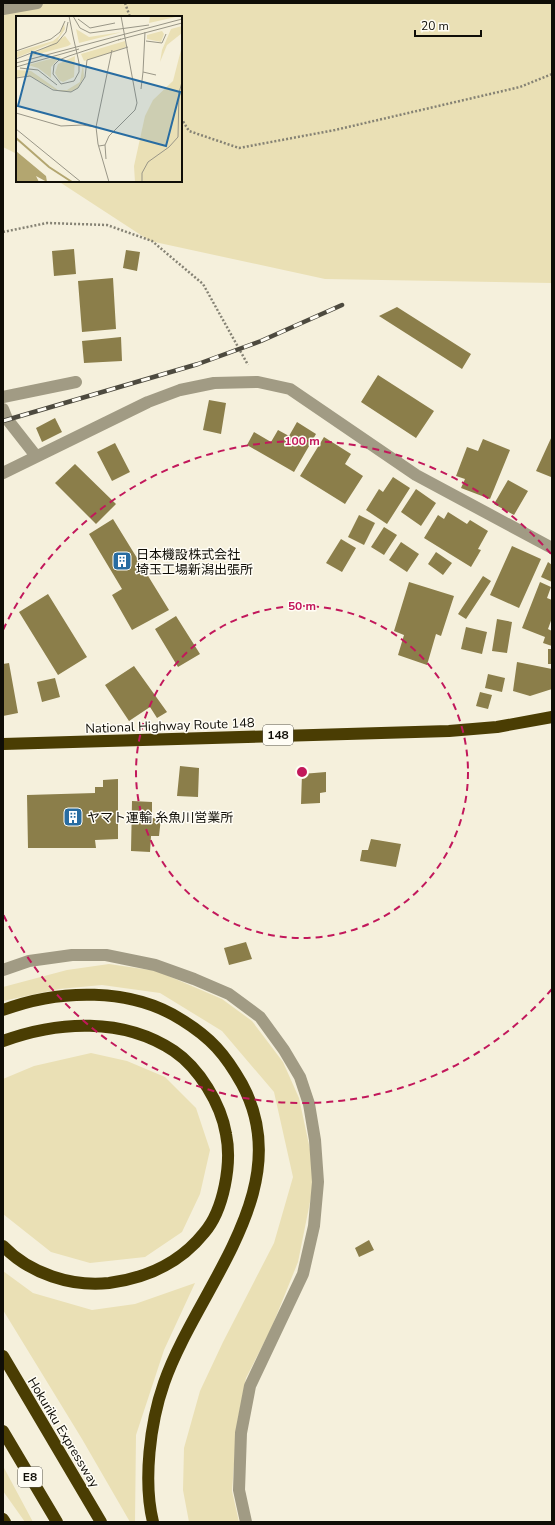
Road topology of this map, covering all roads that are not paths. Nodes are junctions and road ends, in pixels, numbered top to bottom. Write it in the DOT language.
graph roads {
  1 [pos="37,3"];
  2 [pos="3,9"];
  3 [pos="76,382"];
  4 [pos="3,397"];
  5 [pos="3,409"];
  6 [pos="36,456"];
  7 [pos="3,473"];
  8 [pos="552,548"];
  9 [pos="552,717"];
  10 [pos="3,744"];
  11 [pos="3,970"];
  12 [pos="3,1010"];
  13 [pos="3,1041"];
  14 [pos="3,1246"];
  15 [pos="3,1356"];
  16 [pos="3,1432"];
  17 [pos="3,1519"];
  18 [pos="5,1522"];
  19 [pos="57,1522"];
  20 [pos="101,1522"];
  21 [pos="153,1522"];
  22 [pos="246,1522"];
  1 -- 2 [label="street"];
  3 -- 4 [label="street"];
  5 -- 6 [label="street"];
  6 -- 7 [label="street"];
  6 -- 8 [label="street"];
  9 -- 10 [label="highway, National Highway Route 148 / 148"];
  11 -- 22 [label="street"];
  12 -- 21 [label="highway"];
  13 -- 14 [label="highway"];
  15 -- 20 [label="highway, Hokuriku Expressway"];
  16 -- 19 [label="highway, E8"];
  17 -- 18 [label="highway"];
}
